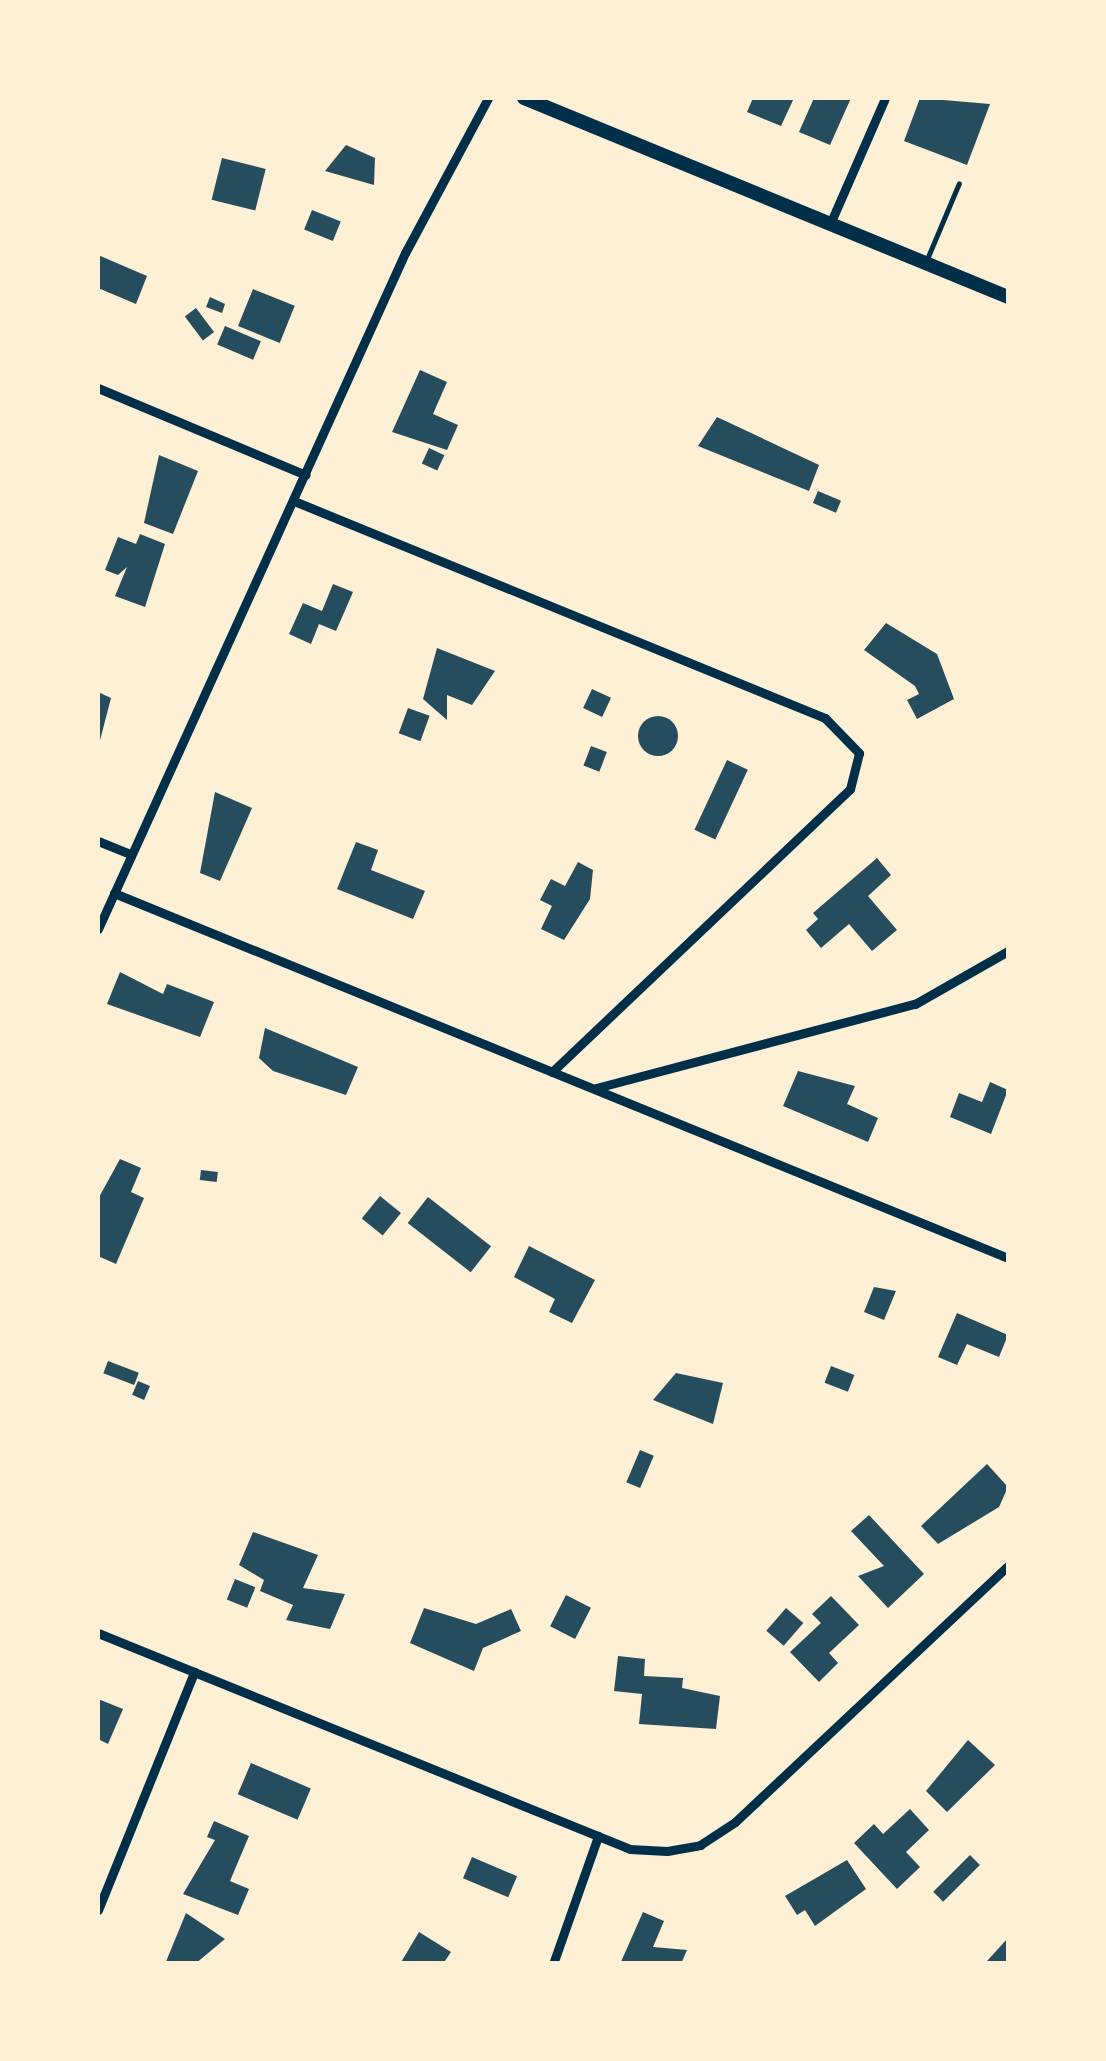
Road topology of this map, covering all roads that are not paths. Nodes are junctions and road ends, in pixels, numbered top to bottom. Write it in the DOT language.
graph roads {
  1 [pos="488,98"];
  2 [pos="524,98"];
  3 [pos="884,98"];
  4 [pos="958,183"];
  5 [pos="830,224"];
  6 [pos="925,263"];
  7 [pos="1008,297"];
  8 [pos="98,388"];
  9 [pos="306,476"];
  10 [pos="294,501"];
  11 [pos="98,841"];
  12 [pos="131,854"];
  13 [pos="114,893"];
  14 [pos="98,929"];
  15 [pos="1008,951"];
  16 [pos="552,1072"];
  17 [pos="594,1089"];
  18 [pos="1008,1258"];
  19 [pos="1008,1566"];
  20 [pos="98,1633"];
  21 [pos="194,1672"];
  22 [pos="598,1836"];
  23 [pos="98,1910"];
  24 [pos="553,1964"];
  1 -- 9 [label="street"];
  2 -- 5 [label="main road"];
  3 -- 5 [label="street"];
  4 -- 6 [label="lane"];
  5 -- 6 [label="main road"];
  6 -- 7 [label="main road"];
  8 -- 9 [label="street"];
  9 -- 10 [label="street"];
  10 -- 12 [label="street"];
  10 -- 16 [label="street"];
  11 -- 12 [label="street"];
  12 -- 13 [label="street"];
  13 -- 14 [label="street"];
  13 -- 16 [label="street"];
  15 -- 17 [label="street"];
  16 -- 17 [label="street"];
  17 -- 18 [label="street"];
  19 -- 22 [label="street"];
  20 -- 21 [label="street"];
  21 -- 22 [label="street"];
  21 -- 23 [label="street"];
  22 -- 24 [label="street"];
}
